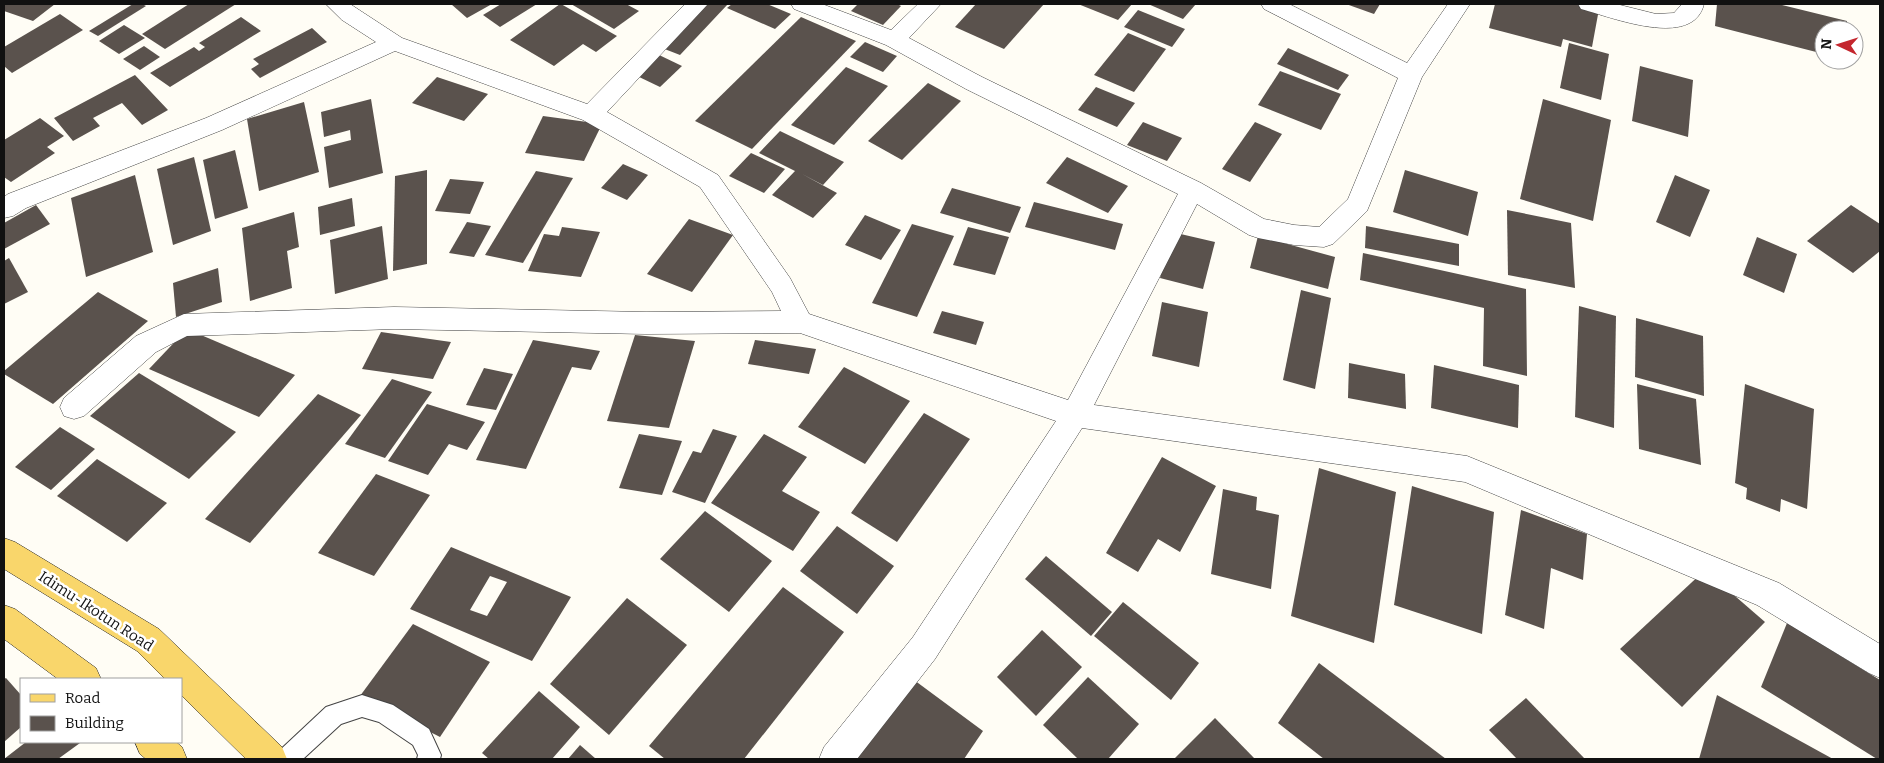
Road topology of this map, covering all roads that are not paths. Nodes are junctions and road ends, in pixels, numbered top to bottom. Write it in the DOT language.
graph roads {
  1 [pos="337,4"];
  2 [pos="697,4"];
  3 [pos="802,4"];
  4 [pos="930,4"];
  5 [pos="1274,4"];
  6 [pos="1459,4"];
  7 [pos="1590,4"];
  8 [pos="1693,4"];
  9 [pos="894,40"];
  10 [pos="394,43"];
  11 [pos="1411,74"];
  12 [pos="591,114"];
  13 [pos="1192,190"];
  14 [pos="4,209"];
  15 [pos="800,322"];
  16 [pos="74,407"];
  17 [pos="1074,414"];
  18 [pos="4,552"];
  19 [pos="4,620"];
  20 [pos="1880,662"];
  21 [pos="84,678"];
  22 [pos="153,743"];
  23 [pos="170,759"];
  24 [pos="270,759"];
  25 [pos="288,759"];
  26 [pos="428,759"];
  27 [pos="836,759"];
  1 -- 10 [label="street"];
  2 -- 12 [label="street"];
  3 -- 9 [label="street"];
  4 -- 9 [label="street"];
  5 -- 11 [label="street"];
  6 -- 11 [label="street"];
  7 -- 8 [label="street"];
  9 -- 13 [label="street"];
  10 -- 12 [label="street"];
  10 -- 14 [label="street"];
  11 -- 13 [label="street"];
  12 -- 15 [label="street"];
  13 -- 17 [label="street"];
  15 -- 16 [label="street"];
  15 -- 17 [label="street"];
  17 -- 20 [label="street"];
  17 -- 27 [label="street"];
  18 -- 24 [label="main road, Idimu-Ikotun Road"];
  19 -- 21 [label="main road"];
  22 -- 23 [label="main road"];
  25 -- 26 [label="lane"];
}
